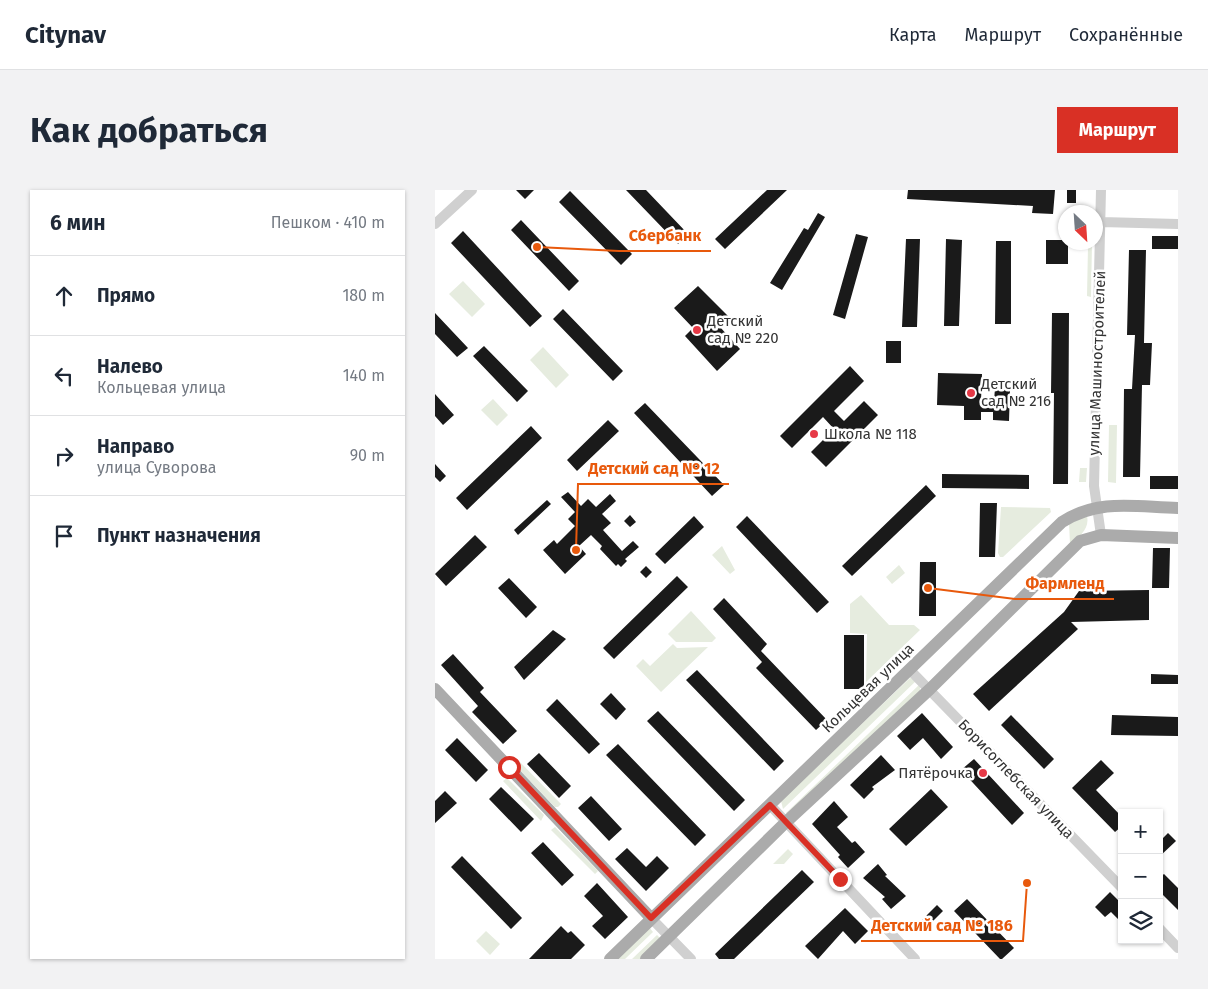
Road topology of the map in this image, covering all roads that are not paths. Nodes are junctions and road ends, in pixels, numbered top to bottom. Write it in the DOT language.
graph roads {
  1 [pos="472,190"];
  2 [pos="1101,190"];
  3 [pos="1101,205"];
  4 [pos="1103,222"];
  5 [pos="435,224"];
  6 [pos="1178,224"];
  7 [pos="1100,250"];
  8 [pos="1097,506"];
  9 [pos="1178,508"];
  10 [pos="1101,535"];
  11 [pos="1178,538"];
  12 [pos="910,670"];
  13 [pos="435,689"];
  14 [pos="930,689"];
  15 [pos="770,805"];
  16 [pos="785,823"];
  17 [pos="1118,884"];
  18 [pos="651,918"];
  19 [pos="1163,932"];
  20 [pos="669,937"];
  21 [pos="1178,948"];
  22 [pos="610,959"];
  23 [pos="646,959"];
  24 [pos="691,959"];
  25 [pos="915,959"];
  1 -- 5 [label="street"];
  2 -- 3 [label="street, улица Машиностроителей"];
  4 -- 6 [label="street"];
  7 -- 8 [label="street, улица Машиностроителей"];
  8 -- 9 [label="main road, Кольцевая улица"];
  8 -- 10 [label="street, улица Машиностроителей"];
  8 -- 12 [label="main road, Кольцевая улица"];
  10 -- 11 [label="main road"];
  10 -- 14 [label="main road"];
  12 -- 14 [label="street, Борисоглебская улица"];
  12 -- 15 [label="main road, Кольцевая улица"];
  13 -- 18 [label="main road"];
  14 -- 16 [label="main road"];
  14 -- 17 [label="street, Борисоглебская улица"];
  15 -- 16 [label="street"];
  15 -- 18 [label="main road, Кольцевая улица"];
  16 -- 20 [label="main road"];
  16 -- 25 [label="street"];
  18 -- 20 [label="street"];
  18 -- 22 [label="main road, Кольцевая улица"];
  19 -- 21 [label="street"];
  20 -- 23 [label="main road"];
  20 -- 24 [label="street"];
}
